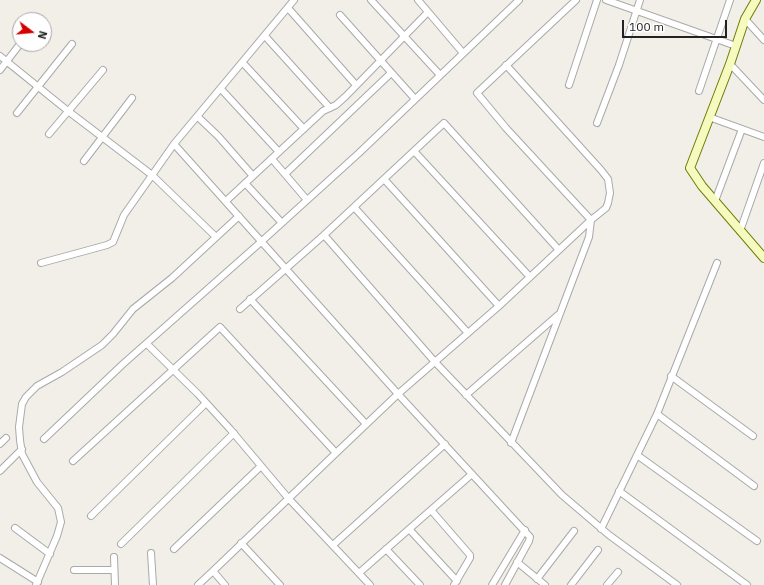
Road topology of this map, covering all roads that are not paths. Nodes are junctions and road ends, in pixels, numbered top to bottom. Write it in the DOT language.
graph roads {
  1 [pos="294,0"];
  2 [pos="371,0"];
  3 [pos="418,0"];
  4 [pos="508,0"];
  5 [pos="519,0"];
  6 [pos="576,0"];
  7 [pos="597,0"];
  8 [pos="606,0"];
  9 [pos="640,0"];
  10 [pos="730,0"];
  11 [pos="756,0"];
  12 [pos="512,6"];
  13 [pos="288,8"];
  14 [pos="637,11"];
  15 [pos="428,12"];
  16 [pos="340,15"];
  17 [pos="746,19"];
  18 [pos="265,36"];
  19 [pos="403,36"];
  20 [pos="717,40"];
  21 [pos="764,40"];
  22 [pos="72,44"];
  23 [pos="736,46"];
  24 [pos="14,52"];
  25 [pos="463,53"];
  26 [pos="0,56"];
  27 [pos="379,60"];
  28 [pos="7,62"];
  29 [pos="243,63"];
  30 [pos="730,64"];
  31 [pos="506,65"];
  32 [pos="0,70"];
  33 [pos="103,70"];
  34 [pos="391,73"];
  35 [pos="440,75"];
  36 [pos="356,85"];
  37 [pos="569,85"];
  38 [pos="38,86"];
  39 [pos="221,89"];
  40 [pos="699,91"];
  41 [pos="132,98"];
  42 [pos="415,99"];
  43 [pos="764,100"];
  44 [pos="330,108"];
  45 [pos="68,111"];
  46 [pos="17,113"];
  47 [pos="198,116"];
  48 [pos="709,116"];
  49 [pos="597,123"];
  50 [pos="304,129"];
  51 [pos="742,129"];
  52 [pos="49,134"];
  53 [pos="102,137"];
  54 [pos="764,137"];
  55 [pos="174,144"];
  56 [pos="414,151"];
  57 [pos="280,152"];
  58 [pos="272,159"];
  59 [pos="84,161"];
  60 [pos="764,163"];
  61 [pos="285,174"];
  62 [pos="152,175"];
  63 [pos="253,176"];
  64 [pos="384,179"];
  65 [pos="245,183"];
  66 [pos="307,200"];
  67 [pos="226,201"];
  68 [pos="715,201"];
  69 [pos="354,207"];
  70 [pos="239,216"];
  71 [pos="591,220"];
  72 [pos="282,223"];
  73 [pos="740,231"];
  74 [pos="324,236"];
  75 [pos="216,237"];
  76 [pos="262,241"];
  77 [pos="559,250"];
  78 [pos="764,258"];
  79 [pos="41,263"];
  80 [pos="717,263"];
  81 [pos="286,268"];
  82 [pos="530,277"];
  83 [pos="250,299"];
  84 [pos="499,306"];
  85 [pos="240,309"];
  86 [pos="559,314"];
  87 [pos="468,333"];
  88 [pos="147,344"];
  89 [pos="435,362"];
  90 [pos="173,370"];
  91 [pos="671,376"];
  92 [pos="398,394"];
  93 [pos="466,395"];
  94 [pos="206,403"];
  95 [pos="657,414"];
  96 [pos="366,424"];
  97 [pos="234,433"];
  98 [pos="753,436"];
  99 [pos="6,438"];
  100 [pos="44,439"];
  101 [pos="511,443"];
  102 [pos="0,444"];
  103 [pos="445,444"];
  104 [pos="22,450"];
  105 [pos="336,453"];
  106 [pos="637,455"];
  107 [pos="73,461"];
  108 [pos="261,466"];
  109 [pos="0,471"];
  110 [pos="472,474"];
  111 [pos="754,486"];
  112 [pos="619,491"];
  113 [pos="289,498"];
  114 [pos="431,510"];
  115 [pos="91,516"];
  116 [pos="15,528"];
  117 [pos="601,528"];
  118 [pos="410,529"];
  119 [pos="525,530"];
  120 [pos="574,531"];
  121 [pos="757,541"];
  122 [pos="241,543"];
  123 [pos="121,544"];
  124 [pos="333,545"];
  125 [pos="174,549"];
  126 [pos="386,549"];
  127 [pos="598,550"];
  128 [pos="151,553"];
  129 [pos="50,554"];
  130 [pos="114,557"];
  131 [pos="0,558"];
  132 [pos="517,562"];
  133 [pos="74,570"];
  134 [pos="114,570"];
  135 [pos="213,572"];
  136 [pos="618,572"];
  137 [pos="359,573"];
  138 [pos="537,579"];
  139 [pos="455,583"];
  140 [pos="37,584"];
  141 [pos="115,585"];
  142 [pos="153,585"];
  143 [pos="198,585"];
  144 [pos="225,585"];
  145 [pos="280,585"];
  146 [pos="370,585"];
  147 [pos="420,585"];
  148 [pos="492,585"];
  149 [pos="505,585"];
  150 [pos="545,585"];
  151 [pos="571,585"];
  152 [pos="606,585"];
  153 [pos="677,585"];
  154 [pos="747,585"];
  1 -- 13 [label="street"];
  2 -- 19 [label="street"];
  3 -- 15 [label="street"];
  4 -- 12 [label="street"];
  5 -- 12 [label="street"];
  6 -- 31 [label="street"];
  7 -- 37 [label="street"];
  8 -- 14 [label="street"];
  9 -- 14 [label="street"];
  10 -- 20 [label="street"];
  11 -- 17 [label="street"];
  12 -- 25 [label="street"];
  13 -- 18 [label="street"];
  13 -- 36 [label="street"];
  14 -- 20 [label="street"];
  14 -- 49 [label="street"];
  15 -- 19 [label="street"];
  15 -- 25 [label="street"];
  16 -- 27 [label="street"];
  17 -- 21 [label="street"];
  17 -- 23 [label="street"];
  18 -- 29 [label="street"];
  18 -- 44 [label="street"];
  19 -- 27 [label="street"];
  19 -- 35 [label="street"];
  20 -- 23 [label="street"];
  20 -- 40 [label="street"];
  22 -- 38 [label="street"];
  23 -- 30 [label="street"];
  24 -- 28 [label="street"];
  25 -- 35 [label="street"];
  26 -- 28 [label="street"];
  27 -- 34 [label="street"];
  27 -- 36 [label="street"];
  28 -- 32 [label="street"];
  28 -- 38 [label="street"];
  29 -- 39 [label="street"];
  29 -- 50 [label="street"];
  30 -- 43 [label="street"];
  30 -- 48 [label="street"];
  31 -- 71 [label="street"];
  31 -- 71 [label="street"];
  33 -- 45 [label="street"];
  34 -- 42 [label="street"];
  34 -- 61 [label="street"];
  35 -- 42 [label="street"];
  36 -- 44 [label="street"];
  38 -- 45 [label="street"];
  38 -- 46 [label="street"];
  39 -- 47 [label="street"];
  39 -- 57 [label="street"];
  41 -- 53 [label="street"];
  42 -- 66 [label="street"];
  44 -- 50 [label="street"];
  45 -- 52 [label="street"];
  45 -- 53 [label="street"];
  47 -- 55 [label="street"];
  47 -- 63 [label="street"];
  48 -- 51 [label="street"];
  48 -- 68 [label="street"];
  50 -- 57 [label="street"];
  51 -- 54 [label="street"];
  51 -- 68 [label="street"];
  53 -- 59 [label="street"];
  53 -- 62 [label="street"];
  55 -- 62 [label="street"];
  55 -- 67 [label="street"];
  56 -- 64 [label="street"];
  56 -- 77 [label="street"];
  56 -- 82 [label="street"];
  57 -- 58 [label="street"];
  58 -- 61 [label="street"];
  58 -- 63 [label="street"];
  60 -- 73 [label="street"];
  61 -- 66 [label="street"];
  62 -- 75 [label="street"];
  62 -- 79 [label="street"];
  63 -- 65 [label="street"];
  64 -- 69 [label="street"];
  64 -- 84 [label="street"];
  65 -- 67 [label="street"];
  65 -- 72 [label="street"];
  66 -- 72 [label="street"];
  67 -- 70 [label="street"];
  68 -- 73 [label="street"];
  69 -- 74 [label="street"];
  69 -- 87 [label="street"];
  70 -- 75 [label="street"];
  70 -- 76 [label="street"];
  71 -- 77 [label="street"];
  71 -- 86 [label="street"];
  72 -- 76 [label="street"];
  73 -- 78 [label="street"];
  74 -- 81 [label="street"];
  74 -- 89 [label="street"];
  75 -- 104 [label="street"];
  76 -- 81 [label="street"];
  76 -- 88 [label="street"];
  77 -- 82 [label="street"];
  80 -- 91 [label="street"];
  81 -- 83 [label="street"];
  81 -- 92 [label="street"];
  82 -- 84 [label="street"];
  83 -- 85 [label="street"];
  83 -- 96 [label="street"];
  84 -- 87 [label="street"];
  86 -- 93 [label="street"];
  86 -- 101 [label="street"];
  87 -- 89 [label="street"];
  88 -- 90 [label="street"];
  88 -- 100 [label="street"];
  89 -- 92 [label="street"];
  89 -- 93 [label="street"];
  90 -- 94 [label="street"];
  90 -- 105 [label="street"];
  90 -- 107 [label="street"];
  91 -- 95 [label="street"];
  91 -- 98 [label="street"];
  92 -- 96 [label="street"];
  92 -- 103 [label="street"];
  93 -- 101 [label="street"];
  94 -- 97 [label="street"];
  94 -- 115 [label="street"];
  95 -- 106 [label="street"];
  95 -- 111 [label="street"];
  96 -- 105 [label="street"];
  97 -- 108 [label="street"];
  97 -- 123 [label="street"];
  99 -- 102 [label="street"];
  101 -- 117 [label="street"];
  103 -- 110 [label="street"];
  103 -- 124 [label="street"];
  104 -- 109 [label="street"];
  104 -- 129 [label="street"];
  105 -- 113 [label="street"];
  106 -- 112 [label="street"];
  106 -- 121 [label="street"];
  108 -- 113 [label="street"];
  108 -- 125 [label="street"];
  110 -- 114 [label="street"];
  110 -- 119 [label="street"];
  112 -- 117 [label="street"];
  112 -- 154 [label="street"];
  113 -- 122 [label="street"];
  113 -- 124 [label="street"];
  114 -- 118 [label="street"];
  114 -- 139 [label="street"];
  116 -- 129 [label="street"];
  117 -- 153 [label="street"];
  118 -- 126 [label="street"];
  118 -- 139 [label="street"];
  119 -- 132 [label="street"];
  119 -- 148 [label="street"];
  120 -- 138 [label="street"];
  122 -- 135 [label="street"];
  122 -- 145 [label="street"];
  124 -- 137 [label="street"];
  126 -- 137 [label="street"];
  126 -- 147 [label="street"];
  127 -- 151 [label="street"];
  128 -- 142 [label="street"];
  129 -- 140 [label="street"];
  130 -- 134 [label="street"];
  131 -- 140 [label="street"];
  132 -- 138 [label="street"];
  132 -- 149 [label="street"];
  133 -- 134 [label="street"];
  134 -- 141 [label="street"];
  135 -- 143 [label="street"];
  135 -- 144 [label="street"];
  136 -- 152 [label="street"];
  137 -- 146 [label="street"];
  138 -- 150 [label="street"];
}
